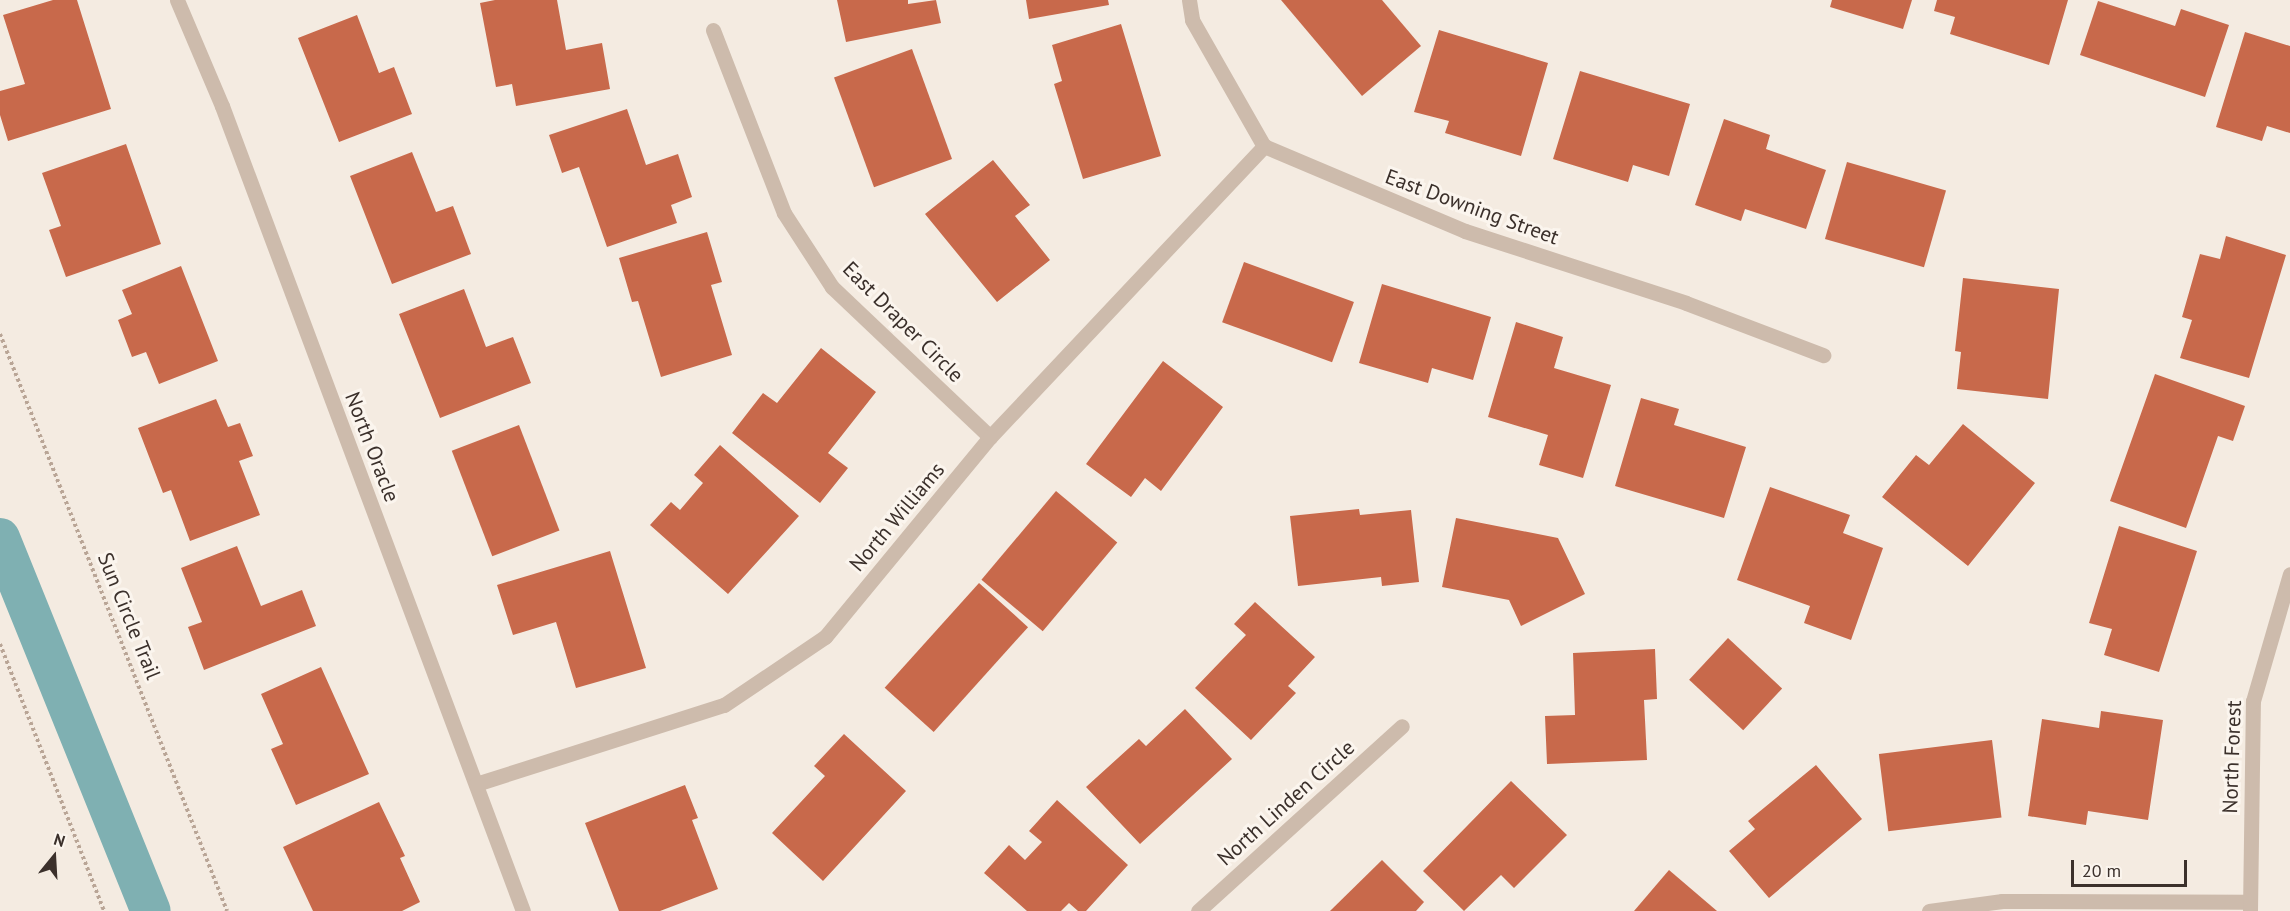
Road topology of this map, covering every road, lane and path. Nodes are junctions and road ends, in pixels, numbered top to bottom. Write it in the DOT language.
graph roads {
  1 [pos="177,0"];
  2 [pos="1189,0"];
  3 [pos="713,30"];
  4 [pos="1264,146"];
  5 [pos="0,334"];
  6 [pos="1823,355"];
  7 [pos="990,437"];
  8 [pos="2290,574"];
  9 [pos="0,644"];
  10 [pos="1402,726"];
  11 [pos="476,784"];
  12 [pos="2250,906"];
  13 [pos="104,911"];
  14 [pos="227,911"];
  15 [pos="523,911"];
  16 [pos="1198,911"];
  17 [pos="1929,911"];
  1 -- 11 [label="street, North Oracle"];
  2 -- 4 [label="street"];
  3 -- 7 [label="street, East Draper Circle"];
  4 -- 6 [label="street, East Downing Street"];
  4 -- 7 [label="street, North Williams"];
  5 -- 14 [label="path, Sun Circle Trail"];
  7 -- 11 [label="street, North Williams"];
  8 -- 12 [label="street, North Forest"];
  9 -- 13 [label="path"];
  10 -- 16 [label="street, North Linden Circle"];
  11 -- 15 [label="street, North Oracle"];
  12 -- 17 [label="street"];
}
